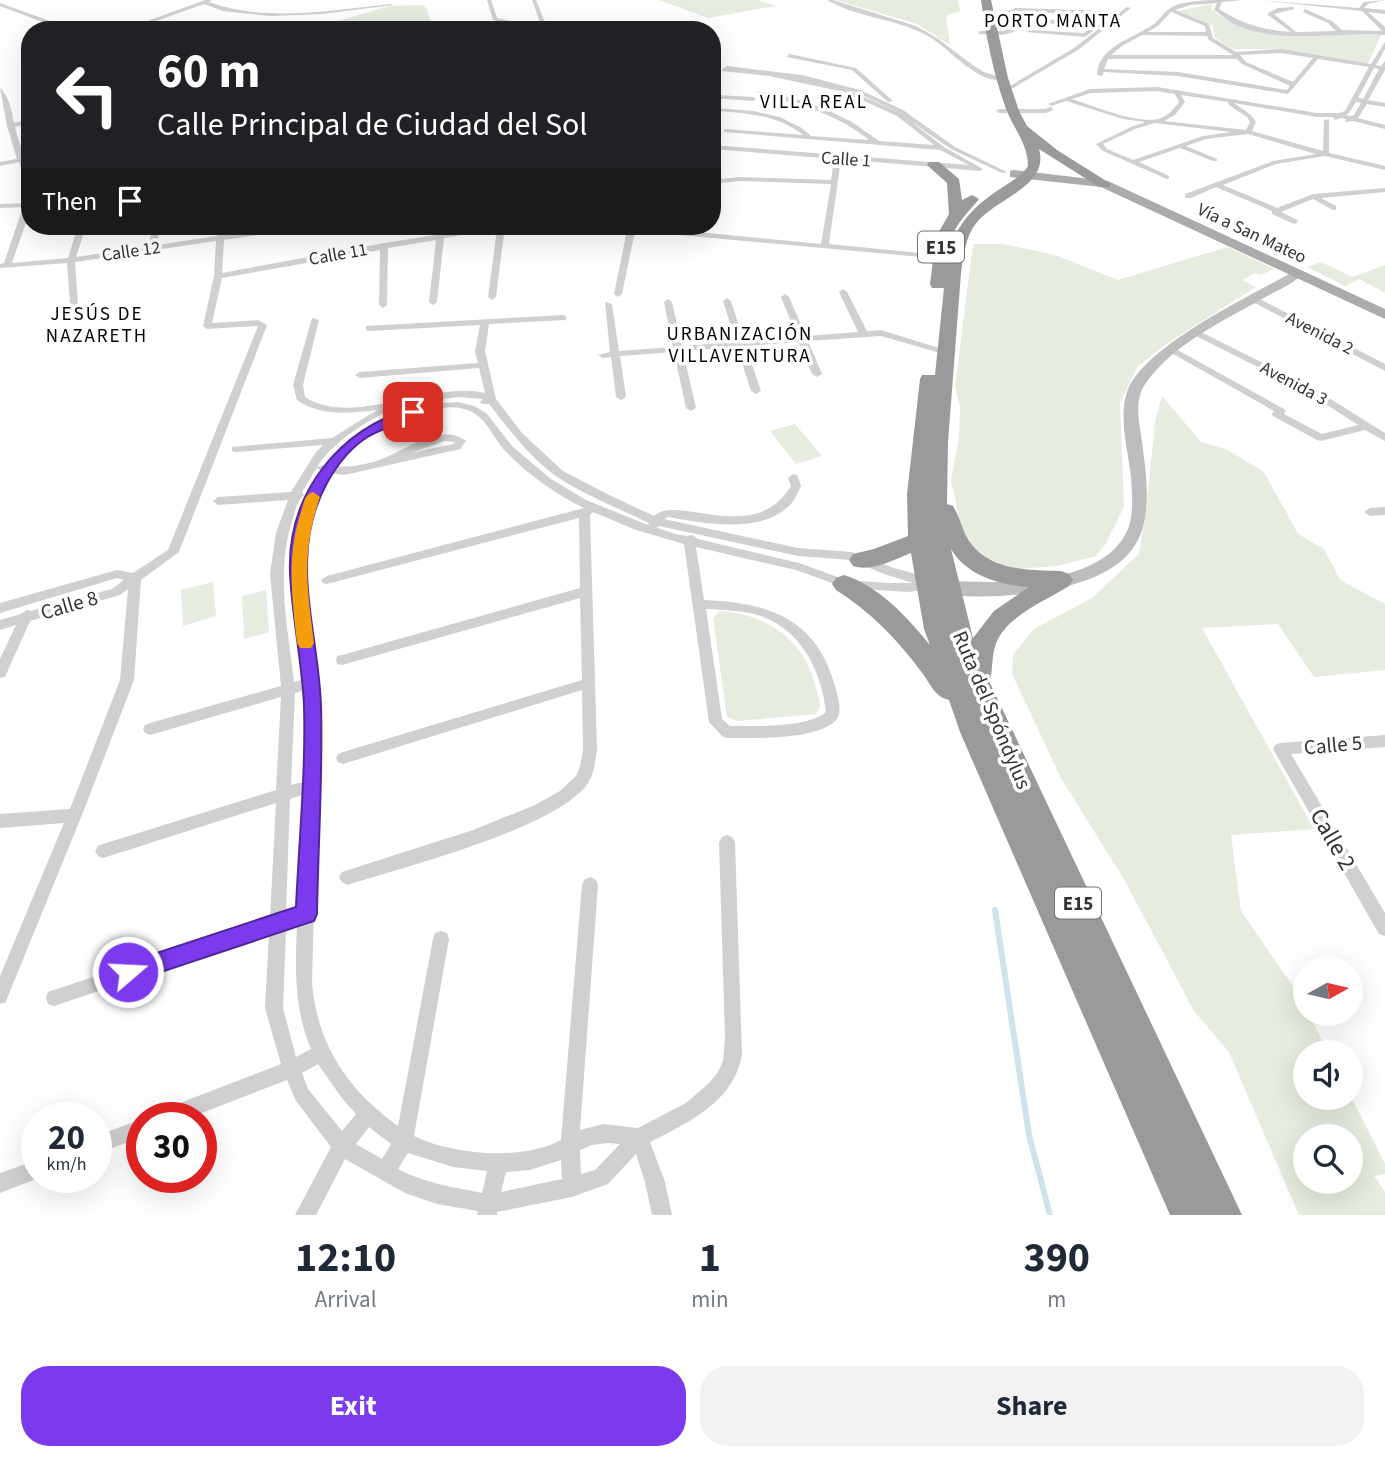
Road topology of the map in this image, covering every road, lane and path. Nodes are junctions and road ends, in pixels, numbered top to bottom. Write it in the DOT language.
graph roads {
  1 [pos="335,0"];
  2 [pos="489,0"];
  3 [pos="534,0"];
  4 [pos="829,0"];
  5 [pos="975,0"];
  6 [pos="986,0"];
  7 [pos="1241,0"];
  8 [pos="1259,0"];
  9 [pos="1353,0"];
  10 [pos="207,1"];
  11 [pos="1220,1"];
  12 [pos="1385,2"];
  13 [pos="0,4"];
  14 [pos="391,5"];
  15 [pos="1311,6"];
  16 [pos="1370,7"];
  17 [pos="1129,8"];
  18 [pos="1294,8"];
  19 [pos="339,10"];
  20 [pos="1170,10"];
  21 [pos="1362,11"];
  22 [pos="1385,12"];
  23 [pos="1109,13"];
  24 [pos="495,19"];
  25 [pos="1013,20"];
  26 [pos="46,21"];
  27 [pos="150,21"];
  28 [pos="504,21"];
  29 [pos="542,21"];
  30 [pos="1376,22"];
  31 [pos="1385,23"];
  32 [pos="1340,31"];
  33 [pos="1029,32"];
  34 [pos="986,33"];
  35 [pos="1139,33"];
  36 [pos="1297,33"];
  37 [pos="1385,33"];
  38 [pos="1209,34"];
  39 [pos="1384,48"];
  40 [pos="789,56"];
  41 [pos="1236,56"];
  42 [pos="1317,56"];
  43 [pos="1105,57"];
  44 [pos="1372,66"];
  45 [pos="1384,67"];
  46 [pos="767,71"];
  47 [pos="1100,73"];
  48 [pos="1364,80"];
  49 [pos="1374,82"];
  50 [pos="1005,84"];
  51 [pos="1294,85"];
  52 [pos="1385,85"];
  53 [pos="0,90"];
  54 [pos="1090,91"];
  55 [pos="1113,91"];
  56 [pos="1288,92"];
  57 [pos="758,93"];
  58 [pos="1178,93"];
  59 [pos="1097,95"];
  60 [pos="721,97"];
  61 [pos="753,99"];
  62 [pos="1064,99"];
  63 [pos="1353,99"];
  64 [pos="999,100"];
  65 [pos="1364,101"];
  66 [pos="1072,102"];
  67 [pos="1231,102"];
  68 [pos="1385,105"];
  69 [pos="1050,107"];
  70 [pos="4,109"];
  71 [pos="721,109"];
  72 [pos="744,111"];
  73 [pos="1281,111"];
  74 [pos="902,113"];
  75 [pos="1338,118"];
  76 [pos="1328,120"];
  77 [pos="1349,120"];
  78 [pos="1153,122"];
  79 [pos="21,123"];
  80 [pos="10,126"];
  81 [pos="1025,128"];
  82 [pos="1385,128"];
  83 [pos="925,130"];
  84 [pos="726,131"];
  85 [pos="1248,132"];
  86 [pos="809,138"];
  87 [pos="877,143"];
  88 [pos="1181,146"];
  89 [pos="721,148"];
  90 [pos="942,148"];
  91 [pos="953,148"];
  92 [pos="1326,154"];
  93 [pos="838,158"];
  94 [pos="21,160"];
  95 [pos="1215,160"];
  96 [pos="1134,162"];
  97 [pos="0,164"];
  98 [pos="934,165"];
  99 [pos="1385,168"];
  100 [pos="980,169"];
  101 [pos="1016,174"];
  102 [pos="721,176"];
  103 [pos="1167,177"];
  104 [pos="739,179"];
  105 [pos="721,181"];
  106 [pos="835,182"];
  107 [pos="1104,184"];
  108 [pos="1217,185"];
  109 [pos="1385,190"];
  110 [pos="1367,192"];
  111 [pos="1188,196"];
  112 [pos="1313,196"];
  113 [pos="1385,202"];
  114 [pos="21,205"];
  115 [pos="0,206"];
  116 [pos="1333,208"];
  117 [pos="1276,211"];
  118 [pos="955,212"];
  119 [pos="1258,215"];
  120 [pos="1294,222"];
  121 [pos="21,224"];
  122 [pos="79,235"];
  123 [pos="155,235"];
  124 [pos="220,235"];
  125 [pos="241,235"];
  126 [pos="440,235"];
  127 [pos="499,235"];
  128 [pos="630,235"];
  129 [pos="713,235"];
  130 [pos="220,238"];
  131 [pos="384,245"];
  132 [pos="825,246"];
  133 [pos="153,248"];
  134 [pos="940,257"];
  135 [pos="71,260"];
  136 [pos="4,265"];
  137 [pos="1297,274"];
  138 [pos="218,276"];
  139 [pos="71,282"];
  140 [pos="843,292"];
  141 [pos="618,294"];
  142 [pos="492,297"];
  143 [pos="785,297"];
  144 [pos="1254,299"];
  145 [pos="727,301"];
  146 [pos="433,302"];
  147 [pos="668,302"];
  148 [pos="74,303"];
  149 [pos="608,304"];
  150 [pos="383,305"];
  151 [pos="1385,315"];
  152 [pos="564,318"];
  153 [pos="315,320"];
  154 [pos="485,321"];
  155 [pos="210,328"];
  156 [pos="369,328"];
  157 [pos="1199,334"];
  158 [pos="864,335"];
  159 [pos="803,339"];
  160 [pos="741,344"];
  161 [pos="678,349"];
  162 [pos="1171,350"];
  163 [pos="939,352"];
  164 [pos="615,354"];
  165 [pos="603,355"];
  166 [pos="482,365"];
  167 [pos="1385,368"];
  168 [pos="817,374"];
  169 [pos="360,375"];
  170 [pos="756,391"];
  171 [pos="621,397"];
  172 [pos="491,399"];
  173 [pos="472,408"];
  174 [pos="691,408"];
  175 [pos="396,411"];
  176 [pos="1367,426"];
  177 [pos="1385,438"];
  178 [pos="441,439"];
  179 [pos="334,441"];
  180 [pos="236,449"];
  181 [pos="429,453"];
  182 [pos="383,463"];
  183 [pos="311,466"];
  184 [pos="539,466"];
  185 [pos="327,470"];
  186 [pos="793,478"];
  187 [pos="937,482"];
  188 [pos="314,494"];
  189 [pos="295,495"];
  190 [pos="218,501"];
  191 [pos="593,506"];
  192 [pos="1385,511"];
  193 [pos="1370,512"];
  194 [pos="653,526"];
  195 [pos="302,529"];
  196 [pos="282,533"];
  197 [pos="693,537"];
  198 [pos="920,540"];
  199 [pos="856,558"];
  200 [pos="135,578"];
  201 [pos="327,580"];
  202 [pos="1060,580"];
  203 [pos="844,584"];
  204 [pos="937,586"];
  205 [pos="587,591"];
  206 [pos="25,601"];
  207 [pos="700,604"];
  208 [pos="0,608"];
  209 [pos="27,617"];
  210 [pos="0,625"];
  211 [pos="342,660"];
  212 [pos="0,673"];
  213 [pos="310,683"];
  214 [pos="588,683"];
  215 [pos="977,684"];
  216 [pos="288,690"];
  217 [pos="969,718"];
  218 [pos="150,729"];
  219 [pos="1385,741"];
  220 [pos="1280,749"];
  221 [pos="343,758"];
  222 [pos="310,786"];
  223 [pos="283,794"];
  224 [pos="75,815"];
  225 [pos="0,821"];
  226 [pos="727,842"];
  227 [pos="103,851"];
  228 [pos="347,877"];
  229 [pos="590,885"];
  230 [pos="306,914"];
  231 [pos="277,922"];
  232 [pos="1385,928"];
  233 [pos="441,939"];
  234 [pos="0,996"];
  235 [pos="54,998"];
  236 [pos="322,1053"];
  237 [pos="292,1069"];
  238 [pos="207,1102"];
  239 [pos="369,1113"];
  240 [pos="639,1137"];
  241 [pos="404,1141"];
  242 [pos="342,1146"];
  243 [pos="570,1146"];
  244 [pos="498,1162"];
  245 [pos="385,1172"];
  246 [pos="21,1175"];
  247 [pos="1,1183"];
  248 [pos="572,1187"];
  249 [pos="489,1210"];
  250 [pos="305,1215"];
  251 [pos="662,1215"];
  252 [pos="1190,1215"];
  253 [pos="1222,1215"];
  1 -- 19 [label="street"];
  2 -- 24 [label="street"];
  3 -- 29 [label="street"];
  4 -- 64 [label="street"];
  5 -- 34 [label="highway"];
  6 -- 34 [label="highway"];
  7 -- 11 [label="street"];
  8 -- 15 [label="street"];
  9 -- 16 [label="street"];
  10 -- 19 [label="street"];
  10 -- 27 [label="street"];
  11 -- 20 [label="street"];
  11 -- 36 [label="street"];
  12 -- 16 [label="street"];
  13 -- 26 [label="street"];
  14 -- 19 [label="street"];
  15 -- 18 [label="street"];
  15 -- 21 [label="street"];
  16 -- 21 [label="street"];
  16 -- 22 [label="street"];
  16 -- 31 [label="street"];
  17 -- 50 [label="street"];
  18 -- 32 [label="street"];
  18 -- 36 [label="street"];
  20 -- 35 [label="street"];
  20 -- 38 [label="street"];
  21 -- 30 [label="street"];
  23 -- 25 [label="street"];
  24 -- 28 [label="street"];
  25 -- 33 [label="street"];
  25 -- 34 [label="street"];
  30 -- 31 [label="street"];
  30 -- 37 [label="street"];
  32 -- 36 [label="street"];
  32 -- 37 [label="street"];
  34 -- 50 [label="highway"];
  34 -- 64 [label="highway"];
  35 -- 38 [label="street"];
  35 -- 43 [label="street"];
  38 -- 41 [label="street"];
  39 -- 44 [label="street"];
  40 -- 74 [label="street"];
  41 -- 42 [label="street"];
  41 -- 43 [label="street"];
  41 -- 51 [label="street"];
  42 -- 44 [label="street"];
  42 -- 51 [label="street"];
  43 -- 47 [label="street"];
  44 -- 45 [label="street"];
  44 -- 48 [label="street"];
  45 -- 49 [label="street"];
  46 -- 46 [label="street"];
  46 -- 57 [label="street"];
  46 -- 74 [label="street"];
  47 -- 54 [label="street"];
  47 -- 55 [label="street"];
  47 -- 56 [label="street"];
  48 -- 49 [label="street"];
  48 -- 63 [label="street"];
  49 -- 52 [label="street"];
  49 -- 65 [label="street"];
  50 -- 64 [label="highway"];
  50 -- 64 [label="street"];
  51 -- 56 [label="street"];
  53 -- 70 [label="street"];
  54 -- 55 [label="street"];
  54 -- 59 [label="street"];
  54 -- 62 [label="street"];
  55 -- 58 [label="street"];
  55 -- 59 [label="street"];
  56 -- 73 [label="street"];
  57 -- 61 [label="street"];
  57 -- 87 [label="street"];
  58 -- 67 [label="street"];
  58 -- 78 [label="street"];
  59 -- 66 [label="street"];
  60 -- 61 [label="street"];
  61 -- 72 [label="street"];
  62 -- 66 [label="street"];
  62 -- 69 [label="street"];
  63 -- 65 [label="street"];
  63 -- 75 [label="street"];
  64 -- 69 [label="street"];
  64 -- 81 [label="highway"];
  64 -- 101 [label="highway"];
  65 -- 68 [label="street"];
  65 -- 77 [label="street"];
  66 -- 69 [label="street"];
  66 -- 78 [label="street"];
  67 -- 73 [label="street"];
  67 -- 85 [label="street"];
  70 -- 80 [label="street"];
  71 -- 72 [label="street"];
  72 -- 86 [label="street"];
  73 -- 75 [label="street"];
  73 -- 76 [label="street"];
  74 -- 83 [label="street"];
  75 -- 76 [label="street"];
  75 -- 77 [label="street"];
  75 -- 82 [label="street"];
  76 -- 92 [label="street"];
  77 -- 82 [label="street"];
  78 -- 85 [label="street"];
  78 -- 96 [label="street"];
  79 -- 80 [label="street"];
  80 -- 94 [label="street"];
  81 -- 101 [label="highway"];
  81 -- 107 [label="highway"];
  83 -- 90 [label="street"];
  83 -- 91 [label="street"];
  84 -- 86 [label="street"];
  85 -- 88 [label="street"];
  85 -- 92 [label="street"];
  86 -- 87 [label="street"];
  87 -- 90 [label="street"];
  88 -- 95 [label="street"];
  88 -- 96 [label="street"];
  89 -- 93 [label="street, Calle 1"];
  90 -- 91 [label="street"];
  90 -- 100 [label="street"];
  91 -- 101 [label="street"];
  92 -- 99 [label="street"];
  92 -- 108 [label="street"];
  93 -- 98 [label="street, Calle 1"];
  93 -- 106 [label="street"];
  94 -- 97 [label="street"];
  96 -- 103 [label="street"];
  98 -- 100 [label="street, Calle 1"];
  98 -- 118 [label="highway"];
  100 -- 101 [label="street, Calle 1"];
  101 -- 107 [label="main road, Vía a San Mateo"];
  101 -- 118 [label="highway, E15"];
  101 -- 163 [label="highway, Ruta del Spóndylus / E15"];
  102 -- 104 [label="street"];
  104 -- 105 [label="street"];
  104 -- 106 [label="street"];
  106 -- 132 [label="street"];
  107 -- 137 [label="main road, Vía a San Mateo"];
  108 -- 111 [label="street"];
  108 -- 117 [label="street"];
  109 -- 110 [label="street"];
  110 -- 112 [label="street"];
  110 -- 113 [label="street"];
  112 -- 116 [label="street"];
  112 -- 117 [label="street"];
  114 -- 115 [label="street"];
  117 -- 119 [label="street"];
  117 -- 120 [label="street"];
  118 -- 134 [label="highway, Ruta del Spóndylus / E15"];
  121 -- 136 [label="street"];
  122 -- 135 [label="street"];
  123 -- 133 [label="street"];
  124 -- 130 [label="street"];
  125 -- 130 [label="street, Calle 12"];
  126 -- 131 [label="street, Calle 11"];
  126 -- 146 [label="street"];
  127 -- 142 [label="street"];
  128 -- 141 [label="street"];
  129 -- 132 [label="street"];
  130 -- 133 [label="street, Calle 12"];
  130 -- 138 [label="street"];
  131 -- 138 [label="street, Calle 11"];
  131 -- 150 [label="street"];
  132 -- 134 [label="street"];
  133 -- 135 [label="street, Calle 12"];
  134 -- 163 [label="highway, Ruta del Spóndylus / E15"];
  135 -- 136 [label="street, Calle 12"];
  135 -- 139 [label="street"];
  137 -- 144 [label="street"];
  137 -- 151 [label="main road, Vía a San Mateo"];
  138 -- 155 [label="street"];
  139 -- 148 [label="street"];
  140 -- 158 [label="street"];
  143 -- 159 [label="street"];
  144 -- 157 [label="street"];
  144 -- 167 [label="street, Avenida 2"];
  145 -- 160 [label="street"];
  147 -- 161 [label="street"];
  149 -- 164 [label="street"];
  152 -- 154 [label="street"];
  153 -- 175 [label="street"];
  154 -- 156 [label="street"];
  154 -- 166 [label="street"];
  155 -- 200 [label="street, Calle 8"];
  157 -- 162 [label="street"];
  157 -- 176 [label="street, Avenida 3"];
  158 -- 159 [label="street"];
  158 -- 163 [label="street"];
  159 -- 160 [label="street"];
  159 -- 168 [label="street"];
  160 -- 161 [label="street"];
  160 -- 170 [label="street"];
  161 -- 164 [label="street"];
  161 -- 174 [label="street"];
  162 -- 176 [label="street"];
  162 -- 202 [label="street"];
  163 -- 187 [label="highway, Ruta del Spóndylus / E15"];
  163 -- 198 [label="highway, Ruta del Spóndylus / E15"];
  164 -- 165 [label="street"];
  164 -- 171 [label="street"];
  166 -- 169 [label="street"];
  166 -- 172 [label="street"];
  172 -- 173 [label="street"];
  172 -- 175 [label="street"];
  172 -- 184 [label="street"];
  173 -- 175 [label="street"];
  173 -- 184 [label="street"];
  175 -- 179 [label="street"];
  175 -- 185 [label="street"];
  176 -- 177 [label="street, Avenida 3"];
  178 -- 181 [label="street"];
  178 -- 181 [label="street"];
  178 -- 182 [label="street"];
  179 -- 180 [label="street"];
  179 -- 183 [label="street"];
  181 -- 182 [label="street"];
  182 -- 185 [label="street"];
  183 -- 185 [label="street"];
  183 -- 189 [label="street"];
  184 -- 191 [label="street"];
  185 -- 188 [label="street"];
  186 -- 194 [label="street"];
  187 -- 202 [label="highway"];
  187 -- 204 [label="highway, Ruta del Spóndylus / E15"];
  188 -- 189 [label="street"];
  188 -- 195 [label="street"];
  189 -- 190 [label="street"];
  189 -- 196 [label="street"];
  191 -- 194 [label="street"];
  191 -- 201 [label="street"];
  191 -- 205 [label="street"];
  192 -- 193 [label="street"];
  194 -- 197 [label="street"];
  195 -- 196 [label="street"];
  195 -- 213 [label="street"];
  196 -- 216 [label="street"];
  197 -- 199 [label="street"];
  197 -- 203 [label="street"];
  197 -- 207 [label="street"];
  198 -- 199 [label="highway"];
  198 -- 204 [label="highway, Ruta del Spóndylus / E15"];
  199 -- 204 [label="street"];
  200 -- 206 [label="street"];
  200 -- 209 [label="street, Calle 8"];
  200 -- 224 [label="street"];
  202 -- 204 [label="street"];
  202 -- 215 [label="highway"];
  203 -- 204 [label="street"];
  203 -- 217 [label="highway"];
  204 -- 215 [label="highway, Ruta del Spóndylus / E15"];
  204 -- 217 [label="highway, Ruta del Spóndylus / E15"];
  205 -- 211 [label="street"];
  205 -- 214 [label="street"];
  206 -- 208 [label="street"];
  206 -- 209 [label="street"];
  207 -- 207 [label="street"];
  209 -- 210 [label="street, Calle 8"];
  209 -- 212 [label="street"];
  213 -- 216 [label="street"];
  213 -- 222 [label="street"];
  214 -- 221 [label="street"];
  214 -- 228 [label="street"];
  215 -- 253 [label="highway, Ruta del Spóndylus / E15"];
  216 -- 218 [label="street"];
  216 -- 223 [label="street"];
  217 -- 252 [label="highway, Ruta del Spóndylus / E15"];
  219 -- 220 [label="street, Calle 5"];
  220 -- 232 [label="street, Calle 2"];
  222 -- 223 [label="street"];
  222 -- 230 [label="street"];
  223 -- 227 [label="street"];
  223 -- 231 [label="street"];
  224 -- 225 [label="street"];
  224 -- 234 [label="street"];
  226 -- 240 [label="street"];
  229 -- 243 [label="street"];
  230 -- 231 [label="street"];
  230 -- 236 [label="street"];
  231 -- 235 [label="street"];
  231 -- 237 [label="street"];
  233 -- 241 [label="street"];
  236 -- 237 [label="street"];
  236 -- 239 [label="street"];
  237 -- 238 [label="street"];
  237 -- 242 [label="street"];
  239 -- 241 [label="street"];
  239 -- 242 [label="street"];
  240 -- 243 [label="street"];
  240 -- 248 [label="street"];
  240 -- 251 [label="street"];
  241 -- 244 [label="street"];
  241 -- 245 [label="street"];
  242 -- 245 [label="street"];
  242 -- 250 [label="street"];
  243 -- 244 [label="street"];
  243 -- 248 [label="street"];
  244 -- 249 [label="street"];
  245 -- 249 [label="street"];
  246 -- 247 [label="street"];
  248 -- 249 [label="street"];
}
